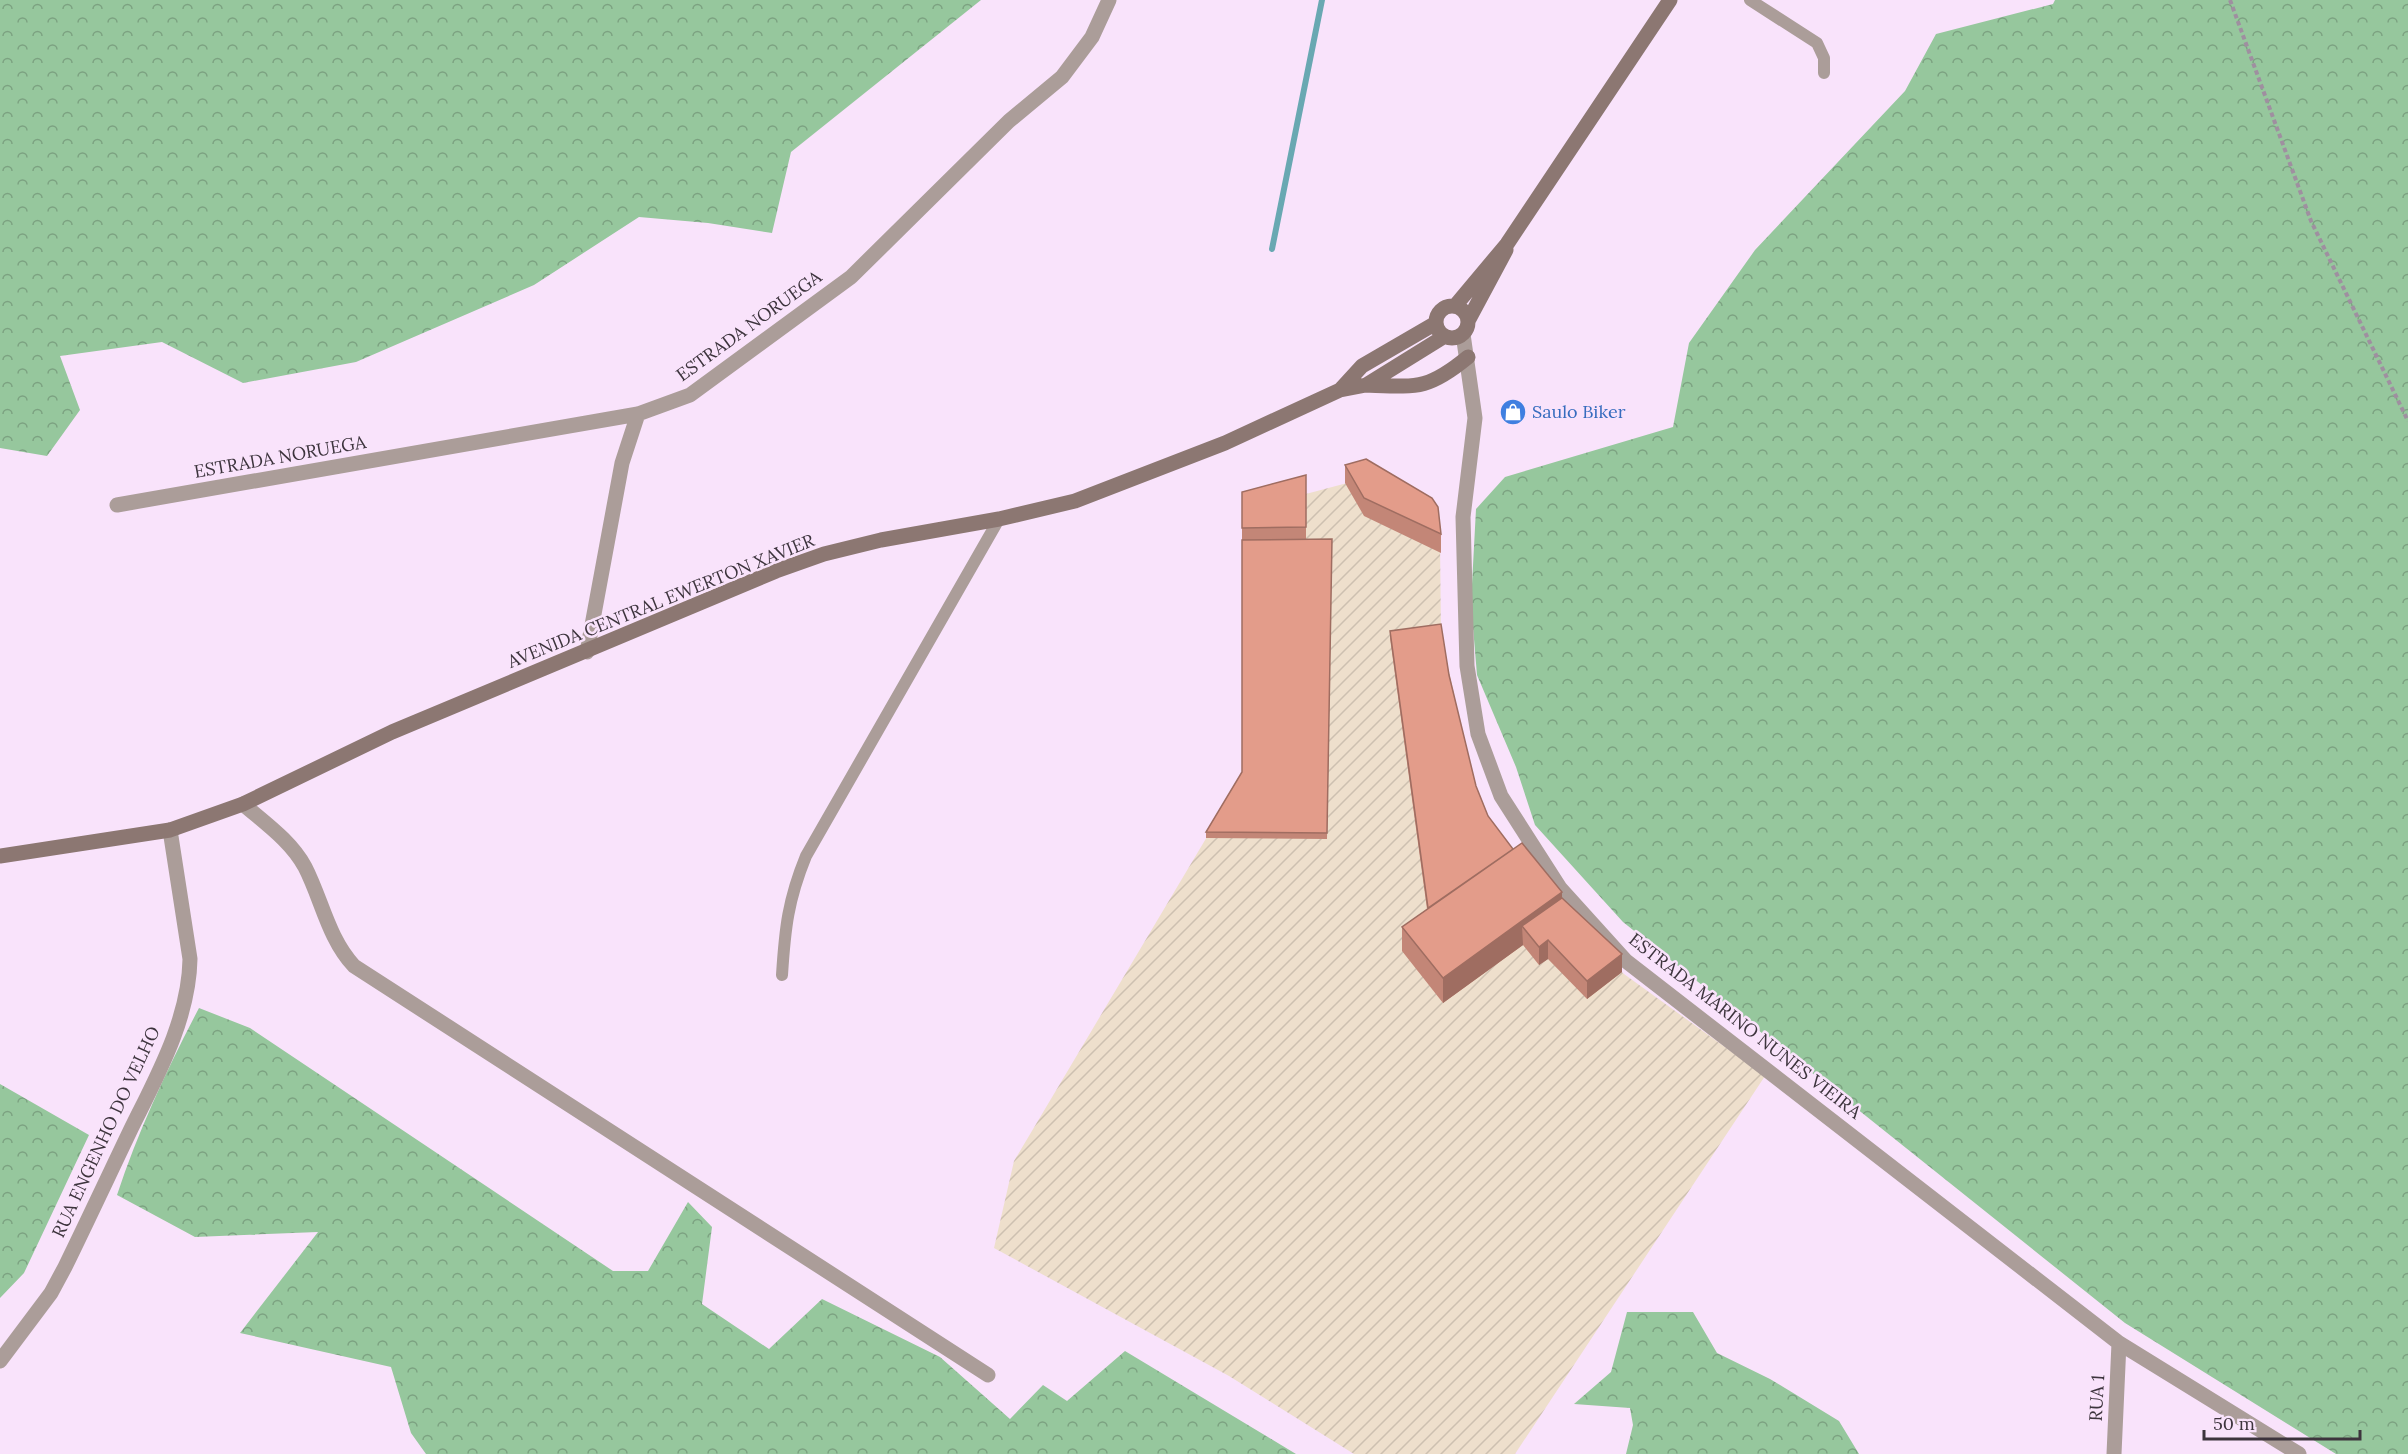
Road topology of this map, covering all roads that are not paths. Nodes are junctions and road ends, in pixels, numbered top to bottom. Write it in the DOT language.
graph roads {
  1 [pos="1109,0"];
  2 [pos="1670,0"];
  3 [pos="1750,0"];
  4 [pos="1824,73"];
  5 [pos="1507,244"];
  6 [pos="1455,306"];
  7 [pos="1465,327"];
  8 [pos="1441,330"];
  9 [pos="1468,357"];
  10 [pos="1366,385"];
  11 [pos="1340,390"];
  12 [pos="638,414"];
  13 [pos="117,505"];
  14 [pos="999,519"];
  15 [pos="587,652"];
  16 [pos="243,804"];
  17 [pos="170,830"];
  18 [pos="0,856"];
  19 [pos="782,975"];
  20 [pos="2119,1343"];
  21 [pos="0,1360"];
  22 [pos="988,1375"];
  23 [pos="2114,1454"];
  24 [pos="2299,1454"];
  1 -- 12 [label="street, ESTRADA NORUEGA"];
  2 -- 5 [label="main road"];
  3 -- 4 [label="lane"];
  5 -- 6 [label="main road"];
  5 -- 7 [label="main road"];
  6 -- 7 [label="main road"];
  6 -- 8 [label="main road"];
  7 -- 8 [label="main road"];
  7 -- 9 [label="street, ESTRADA MARINO NUNES VIEIRA"];
  8 -- 10 [label="main road, AVENIDA CENTRAL EWERTON XAVIER"];
  8 -- 11 [label="main road, AVENIDA CENTRAL EWERTON XAVIER"];
  9 -- 10 [label="main road"];
  9 -- 20 [label="street, ESTRADA MARINO NUNES VIEIRA"];
  10 -- 11 [label="main road, AVENIDA CENTRAL EWERTON XAVIER"];
  11 -- 14 [label="main road, AVENIDA CENTRAL EWERTON XAVIER"];
  12 -- 13 [label="street, ESTRADA NORUEGA"];
  12 -- 15 [label="street"];
  14 -- 15 [label="main road, AVENIDA CENTRAL EWERTON XAVIER"];
  14 -- 19 [label="lane"];
  15 -- 16 [label="main road, AVENIDA CENTRAL EWERTON XAVIER"];
  16 -- 17 [label="main road, AVENIDA CENTRAL EWERTON XAVIER"];
  16 -- 22 [label="street"];
  17 -- 18 [label="main road, AVENIDA CENTRAL EWERTON XAVIER"];
  17 -- 21 [label="street, RUA ENGENHO DO VELHO"];
  20 -- 23 [label="street, RUA 1"];
  20 -- 24 [label="street, ESTRADA MARINO NUNES VIEIRA"];
}
